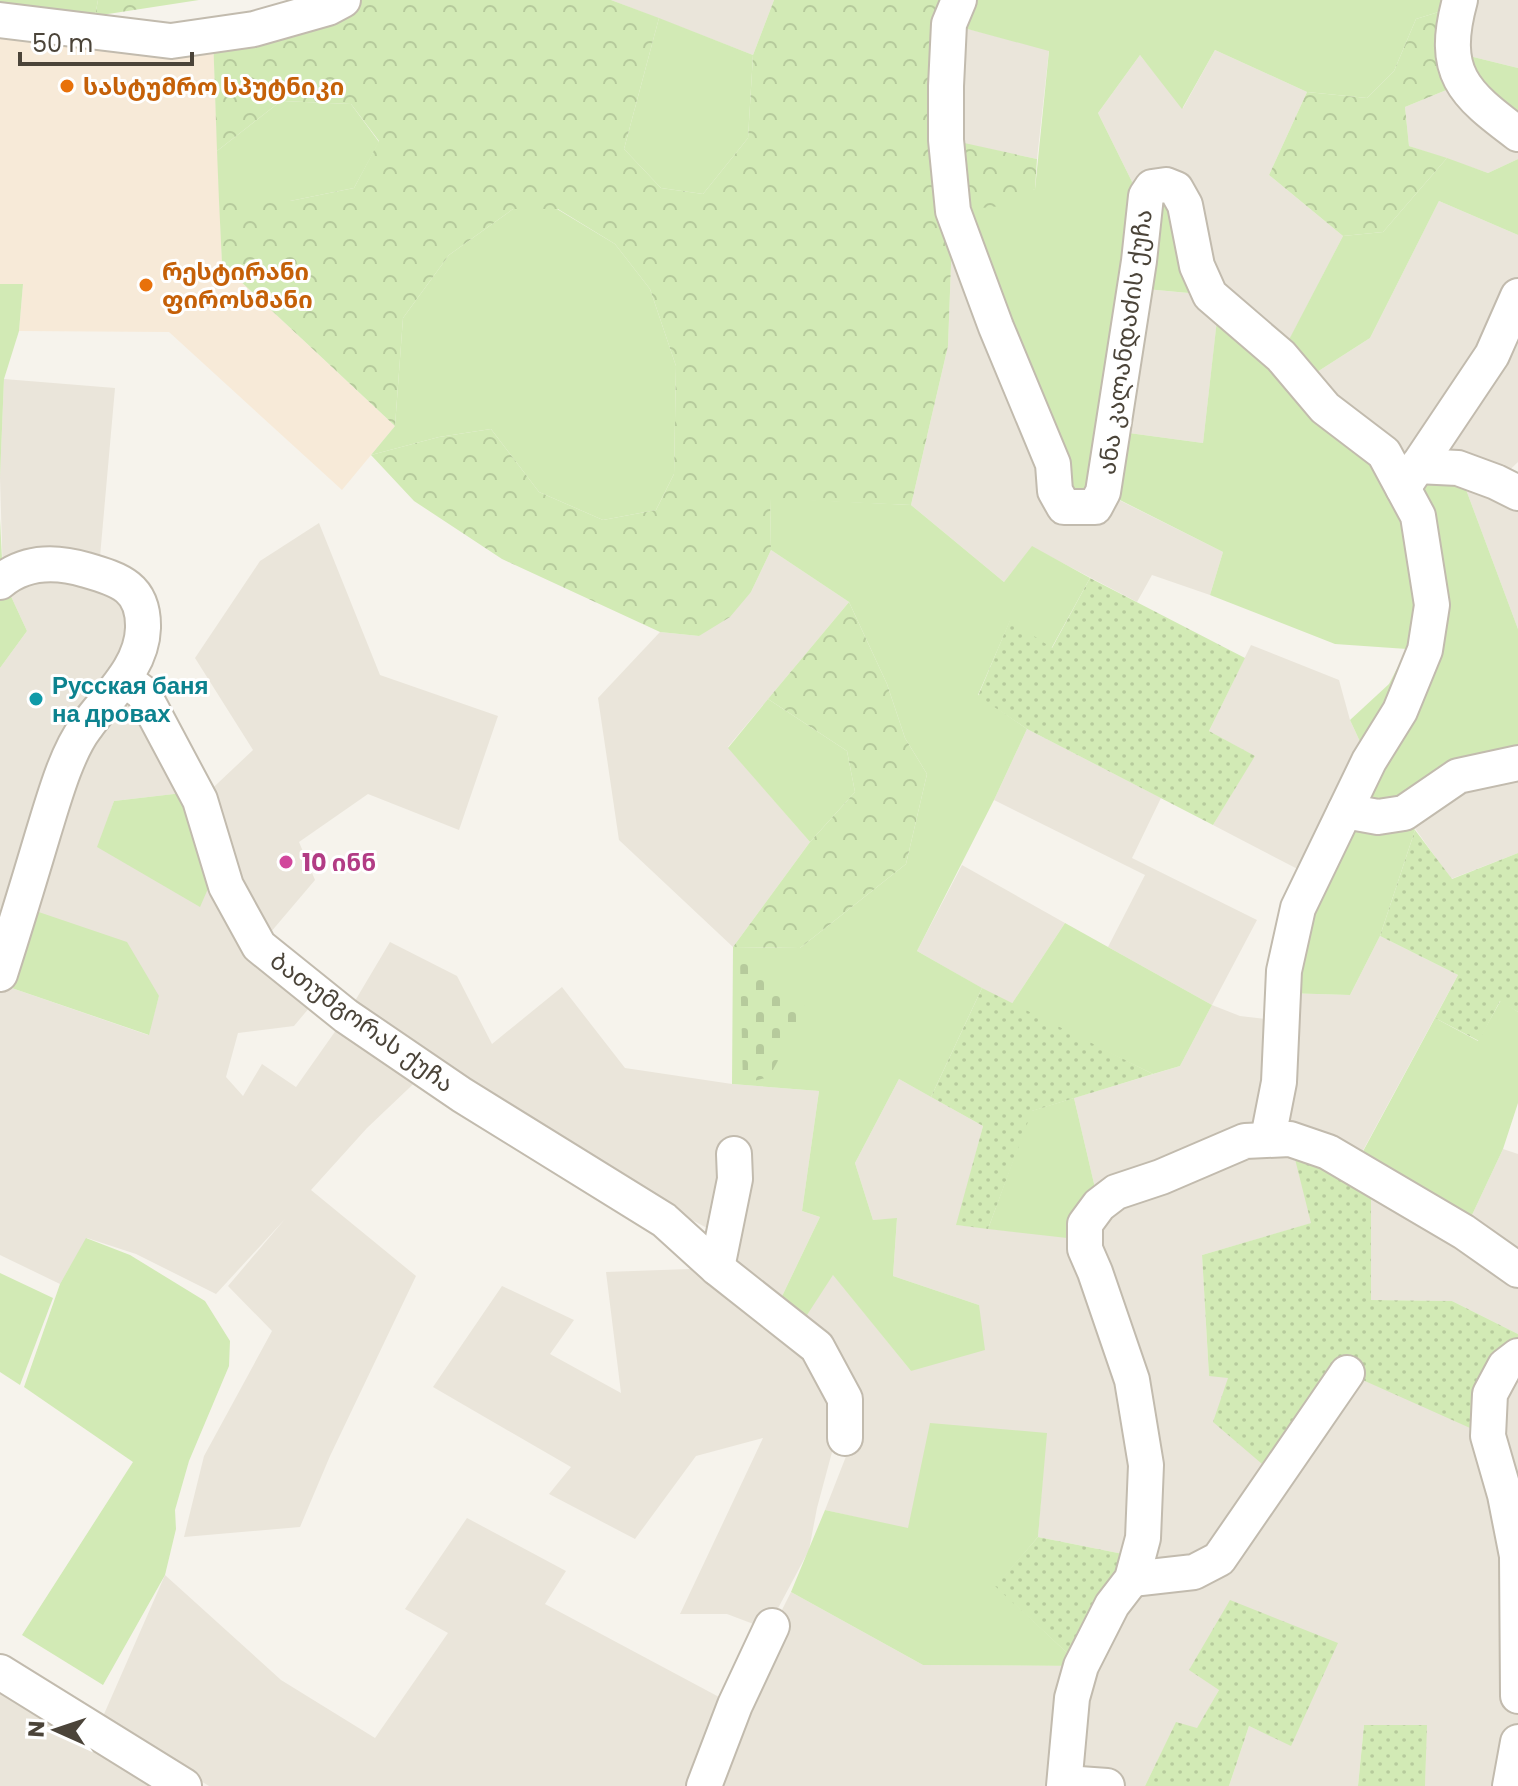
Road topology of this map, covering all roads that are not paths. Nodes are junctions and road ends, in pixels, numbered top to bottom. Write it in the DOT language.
graph roads {
  1 [pos="343,0"];
  2 [pos="959,0"];
  3 [pos="1460,0"];
  4 [pos="0,20"];
  5 [pos="1518,134"];
  6 [pos="1518,296"];
  7 [pos="1410,477"];
  8 [pos="1518,493"];
  9 [pos="1,580"];
  10 [pos="124,679"];
  11 [pos="1518,763"];
  12 [pos="1345,811"];
  13 [pos="0,974"];
  14 [pos="1268,1138"];
  15 [pos="734,1154"];
  16 [pos="717,1268"];
  17 [pos="1518,1270"];
  18 [pos="1518,1356"];
  19 [pos="1347,1373"];
  20 [pos="845,1438"];
  21 [pos="1132,1579"];
  22 [pos="772,1626"];
  23 [pos="0,1672"];
  24 [pos="1518,1696"];
  25 [pos="1518,1742"];
  26 [pos="1064,1784"];
  27 [pos="184,1786"];
  28 [pos="704,1786"];
  29 [pos="1107,1786"];
  30 [pos="1510,1786"];
  1 -- 4 [label="street"];
  2 -- 7 [label="street, ანა კალანდაძის ქუჩა"];
  3 -- 5 [label="street"];
  6 -- 7 [label="street"];
  7 -- 8 [label="street"];
  7 -- 12 [label="street, ანა კალანდაძის ქუჩა"];
  9 -- 10 [label="street"];
  10 -- 13 [label="street"];
  10 -- 16 [label="street, ბათუმგორას ქუჩა"];
  11 -- 12 [label="street"];
  12 -- 14 [label="street, ანა კალანდაძის ქუჩა"];
  14 -- 17 [label="street"];
  14 -- 21 [label="street"];
  15 -- 16 [label="street"];
  16 -- 20 [label="street, ბათუმგორას ქუჩა"];
  18 -- 24 [label="street"];
  19 -- 21 [label="street"];
  21 -- 26 [label="street"];
  22 -- 28 [label="street"];
  23 -- 27 [label="street"];
  25 -- 30 [label="street"];
  26 -- 29 [label="street"];
}
